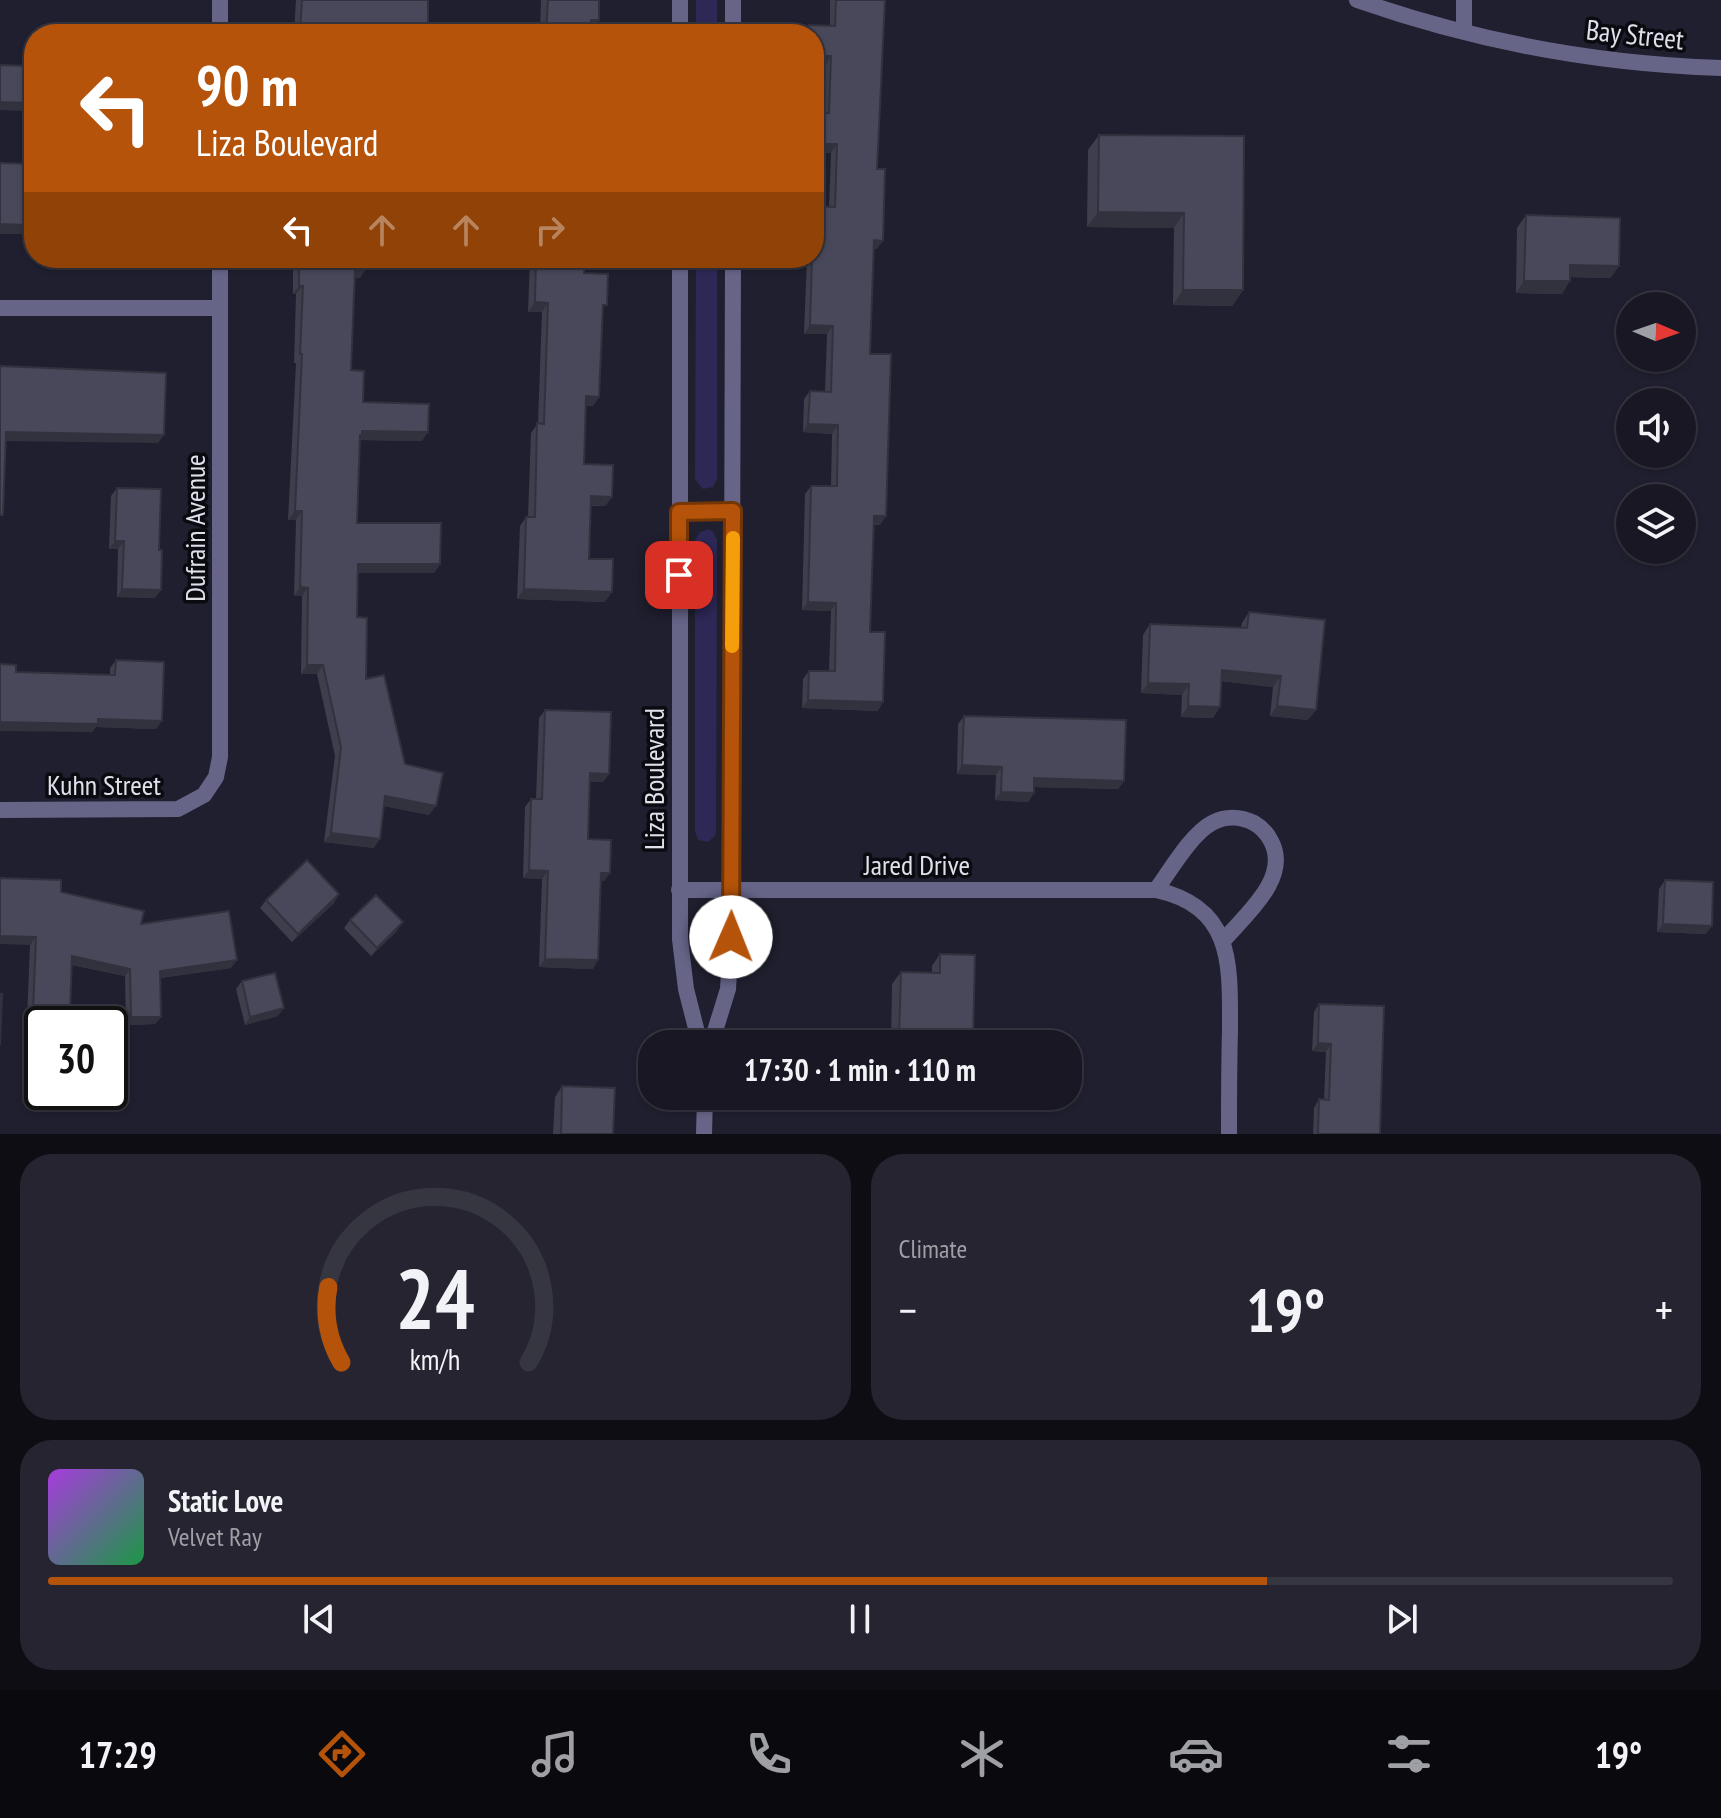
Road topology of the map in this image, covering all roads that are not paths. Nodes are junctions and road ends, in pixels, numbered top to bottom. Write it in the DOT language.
graph roads {
  1 [pos="220,0"];
  2 [pos="680,0"];
  3 [pos="733,0"];
  4 [pos="1357,0"];
  5 [pos="1464,0"];
  6 [pos="220,24"];
  7 [pos="680,24"];
  8 [pos="733,24"];
  9 [pos="1464,31"];
  10 [pos="1721,68"];
  11 [pos="220,268"];
  12 [pos="680,268"];
  13 [pos="733,268"];
  14 [pos="0,308"];
  15 [pos="220,308"];
  16 [pos="733,511"];
  17 [pos="679,512"];
  18 [pos="204,795"];
  19 [pos="0,810"];
  20 [pos="732,889"];
  21 [pos="679,890"];
  22 [pos="1156,890"];
  23 [pos="1223,941"];
  24 [pos="696,1030"];
  25 [pos="715,1030"];
  26 [pos="705,1110"];
  27 [pos="704,1134"];
  28 [pos="1229,1134"];
  1 -- 6 [label="street"];
  2 -- 7 [label="street"];
  3 -- 8 [label="street"];
  4 -- 9 [label="street, Bay Street"];
  5 -- 9 [label="street"];
  9 -- 10 [label="street, Bay Street"];
  11 -- 15 [label="street, Dufrain Avenue"];
  12 -- 17 [label="street, Liza Boulevard"];
  13 -- 16 [label="street"];
  14 -- 15 [label="street"];
  15 -- 18 [label="street, Dufrain Avenue"];
  16 -- 17 [label="street"];
  16 -- 20 [label="street"];
  17 -- 21 [label="street, Liza Boulevard"];
  18 -- 19 [label="street, Kuhn Street"];
  20 -- 21 [label="street, Jared Drive"];
  20 -- 22 [label="street, Jared Drive"];
  20 -- 25 [label="street"];
  21 -- 24 [label="street, Liza Boulevard"];
  22 -- 23 [label="street, Jared Drive"];
  22 -- 23 [label="street"];
  23 -- 28 [label="street, Jared Drive"];
  26 -- 27 [label="street"];
}
